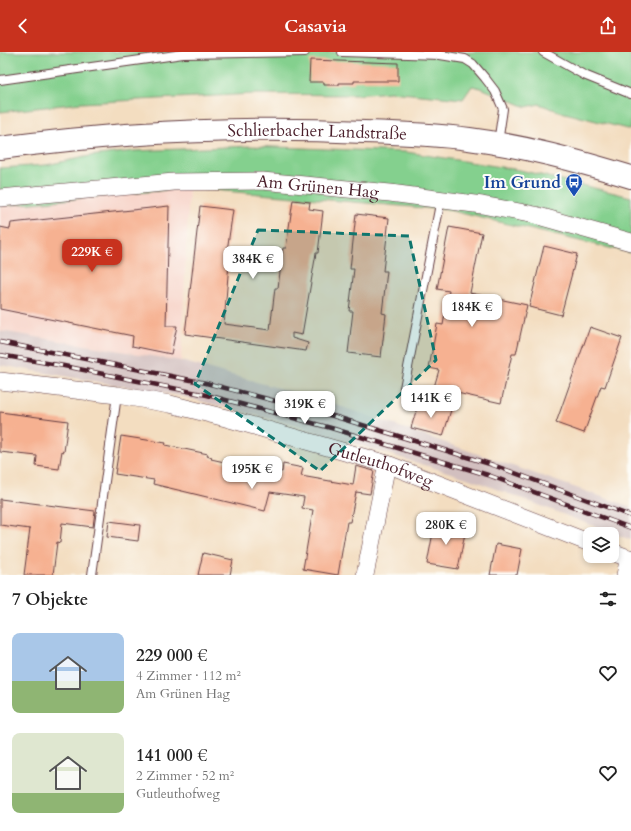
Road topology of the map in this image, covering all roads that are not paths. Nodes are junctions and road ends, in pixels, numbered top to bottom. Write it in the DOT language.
graph roads {
  1 [pos="258,52"];
  2 [pos="305,52"];
  3 [pos="342,52"];
  4 [pos="543,52"];
  5 [pos="0,80"];
  6 [pos="631,94"];
  7 [pos="498,144"];
  8 [pos="0,148"];
  9 [pos="631,177"];
  10 [pos="0,198"];
  11 [pos="441,199"];
  12 [pos="631,242"];
  13 [pos="0,381"];
  14 [pos="116,395"];
  15 [pos="451,405"];
  16 [pos="387,464"];
  17 [pos="583,540"];
  18 [pos="619,555"];
  19 [pos="630,559"];
  20 [pos="92,575"];
  21 [pos="365,575"];
  22 [pos="625,575"];
  1 -- 2 [label="lane"];
  1 -- 5 [label="lane"];
  3 -- 7 [label="lane"];
  4 -- 6 [label="lane"];
  7 -- 8 [label="main road, Schlierbacher Landstraße"];
  7 -- 9 [label="main road, Schlierbacher Landstraße"];
  10 -- 11 [label="street, Am Grünen Hag"];
  11 -- 12 [label="street, Am Grünen Hag"];
  11 -- 15 [label="lane"];
  13 -- 14 [label="street, Gutleuthofweg"];
  14 -- 16 [label="street, Gutleuthofweg"];
  14 -- 20 [label="lane"];
  16 -- 17 [label="street, Gutleuthofweg"];
  16 -- 21 [label="street"];
  18 -- 19 [label="street"];
  19 -- 22 [label="street"];
}
